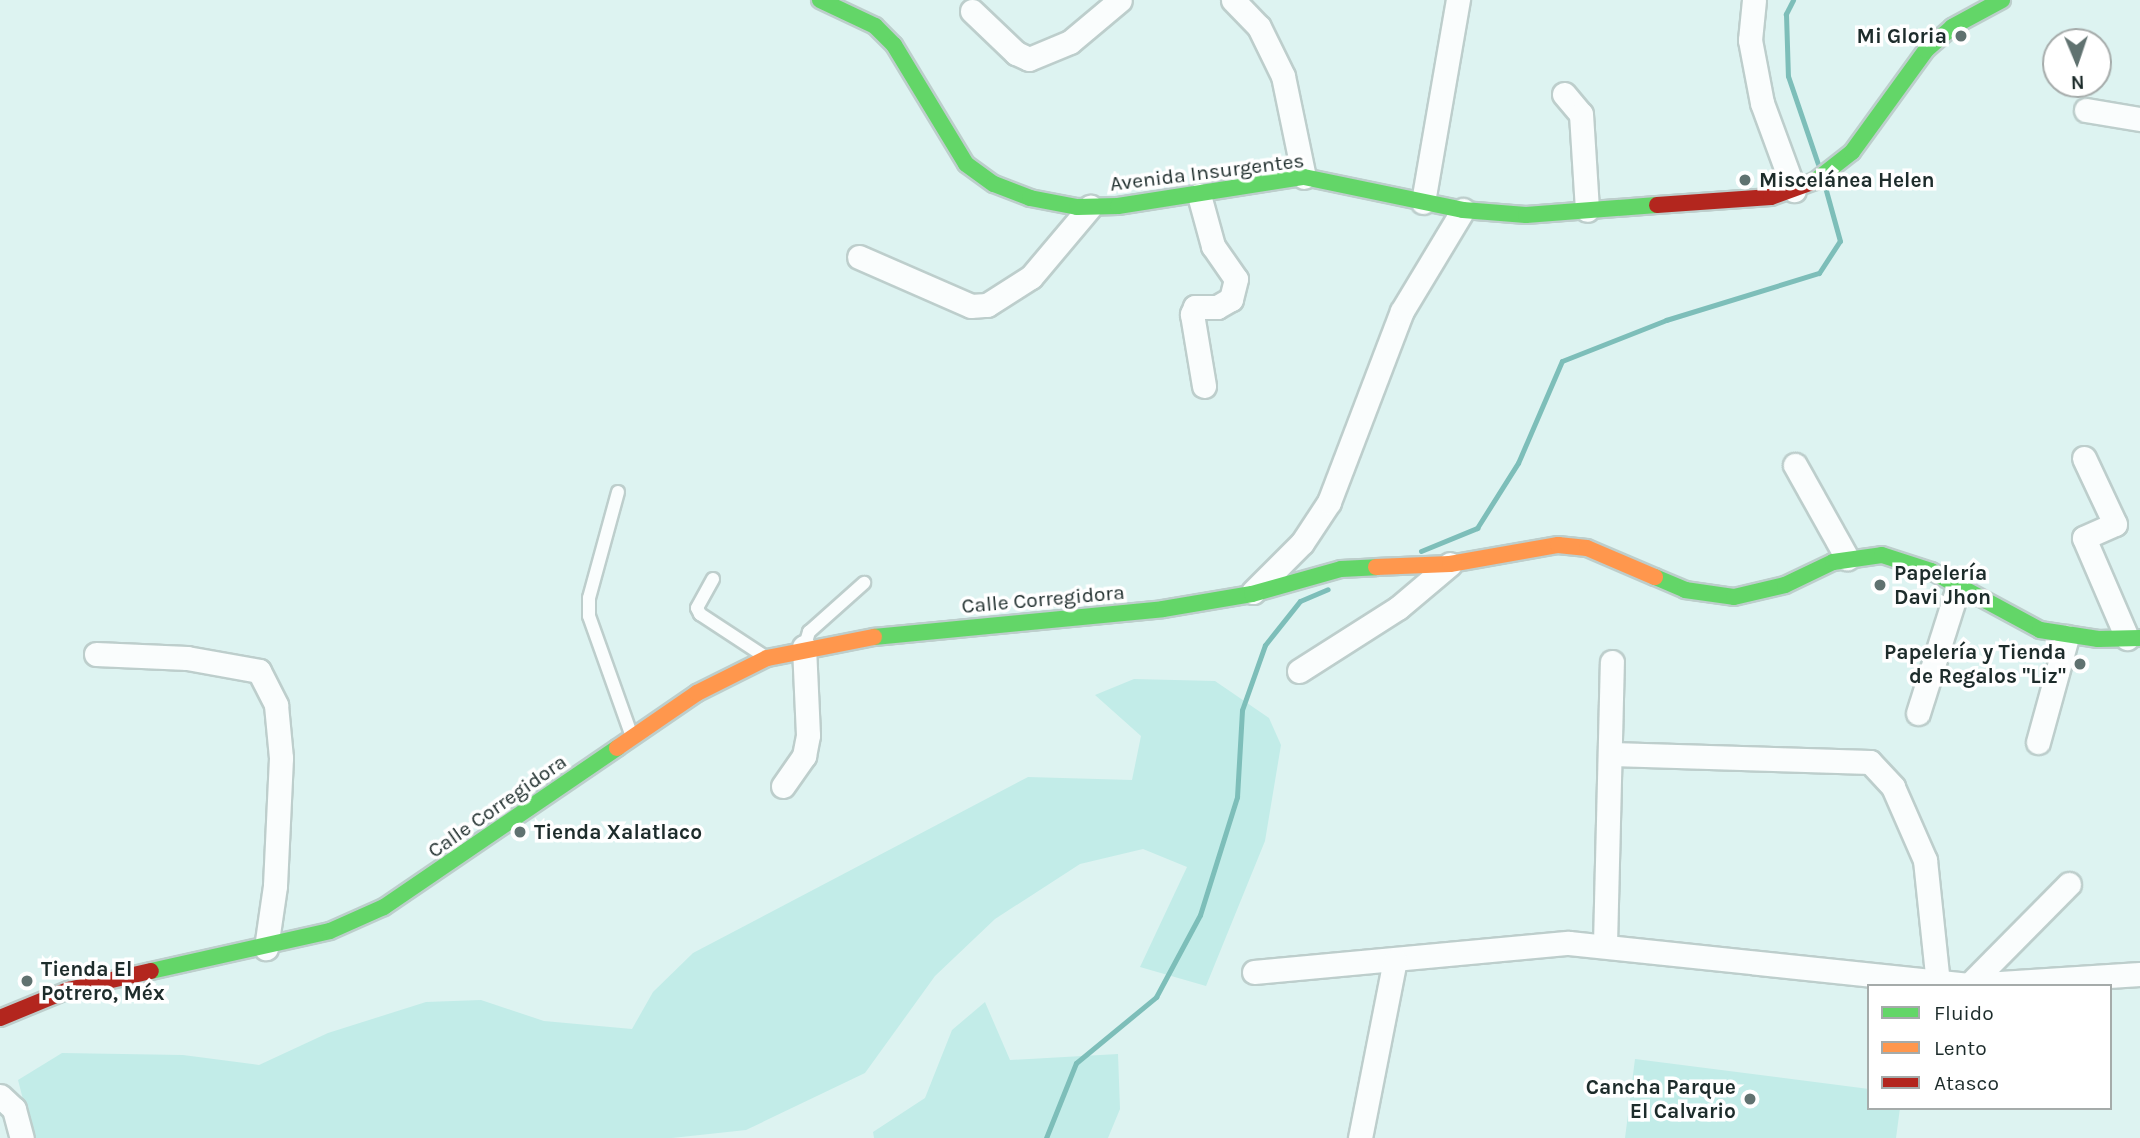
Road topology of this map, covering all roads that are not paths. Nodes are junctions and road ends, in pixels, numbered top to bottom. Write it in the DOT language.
graph roads {
  1 [pos="820,0"];
  2 [pos="1120,0"];
  3 [pos="1233,0"];
  4 [pos="1458,0"];
  5 [pos="1754,0"];
  6 [pos="2002,0"];
  7 [pos="972,11"];
  8 [pos="1564,94"];
  9 [pos="2086,110"];
  10 [pos="2140,119"];
  11 [pos="1304,177"];
  12 [pos="1802,187"];
  13 [pos="1199,195"];
  14 [pos="1423,202"];
  15 [pos="1090,206"];
  16 [pos="1463,210"];
  17 [pos="1587,210"];
  18 [pos="859,257"];
  19 [pos="1204,386"];
  20 [pos="2084,458"];
  21 [pos="1795,465"];
  22 [pos="618,492"];
  23 [pos="1847,558"];
  24 [pos="1450,564"];
  25 [pos="713,579"];
  26 [pos="864,583"];
  27 [pos="1958,587"];
  28 [pos="1252,594"];
  29 [pos="2067,637"];
  30 [pos="2134,638"];
  31 [pos="804,647"];
  32 [pos="96,654"];
  33 [pos="767,658"];
  34 [pos="1612,662"];
  35 [pos="1299,671"];
  36 [pos="1918,713"];
  37 [pos="633,737"];
  38 [pos="2038,742"];
  39 [pos="1612,754"];
  40 [pos="783,786"];
  41 [pos="2069,884"];
  42 [pos="1605,944"];
  43 [pos="266,948"];
  44 [pos="1395,960"];
  45 [pos="1254,972"];
  46 [pos="2140,974"];
  47 [pos="1938,983"];
  48 [pos="1954,984"];
  49 [pos="1970,984"];
  50 [pos="1985,984"];
  51 [pos="0,1018"];
  52 [pos="0,1096"];
  53 [pos="22,1138"];
  54 [pos="1360,1138"];
  1 -- 15 [label="street, Avenida Insurgentes"];
  2 -- 7 [label="street"];
  3 -- 11 [label="street"];
  4 -- 14 [label="street"];
  5 -- 12 [label="street"];
  6 -- 12 [label="street"];
  8 -- 17 [label="street"];
  9 -- 10 [label="street"];
  11 -- 13 [label="street, Avenida Insurgentes"];
  11 -- 14 [label="street, Avenida Insurgentes"];
  12 -- 17 [label="street, Avenida Insurgentes"];
  13 -- 15 [label="street, Avenida Insurgentes"];
  13 -- 19 [label="street"];
  14 -- 16 [label="street, Avenida Insurgentes"];
  15 -- 18 [label="street"];
  16 -- 17 [label="street, Avenida Insurgentes"];
  16 -- 28 [label="street"];
  20 -- 30 [label="street"];
  21 -- 23 [label="street"];
  22 -- 37 [label="lane"];
  23 -- 24 [label="street, Calle Corregidora"];
  23 -- 27 [label="street, Calle Corregidora"];
  24 -- 28 [label="street, Calle Corregidora"];
  24 -- 35 [label="street"];
  25 -- 33 [label="lane"];
  26 -- 31 [label="lane"];
  27 -- 29 [label="street, Calle Corregidora"];
  27 -- 36 [label="street"];
  28 -- 31 [label="street, Calle Corregidora"];
  29 -- 30 [label="street, Calle Corregidora"];
  29 -- 38 [label="street"];
  31 -- 33 [label="street, Calle Corregidora"];
  31 -- 40 [label="street"];
  32 -- 43 [label="street"];
  33 -- 37 [label="street, Calle Corregidora"];
  34 -- 39 [label="street"];
  37 -- 43 [label="street, Calle Corregidora"];
  39 -- 42 [label="street"];
  39 -- 47 [label="street"];
  41 -- 49 [label="street"];
  42 -- 44 [label="street"];
  42 -- 47 [label="street"];
  43 -- 51 [label="street, Calle Corregidora"];
  44 -- 45 [label="street"];
  44 -- 54 [label="street"];
  46 -- 50 [label="street"];
  47 -- 48 [label="street"];
  52 -- 53 [label="street"];
}
